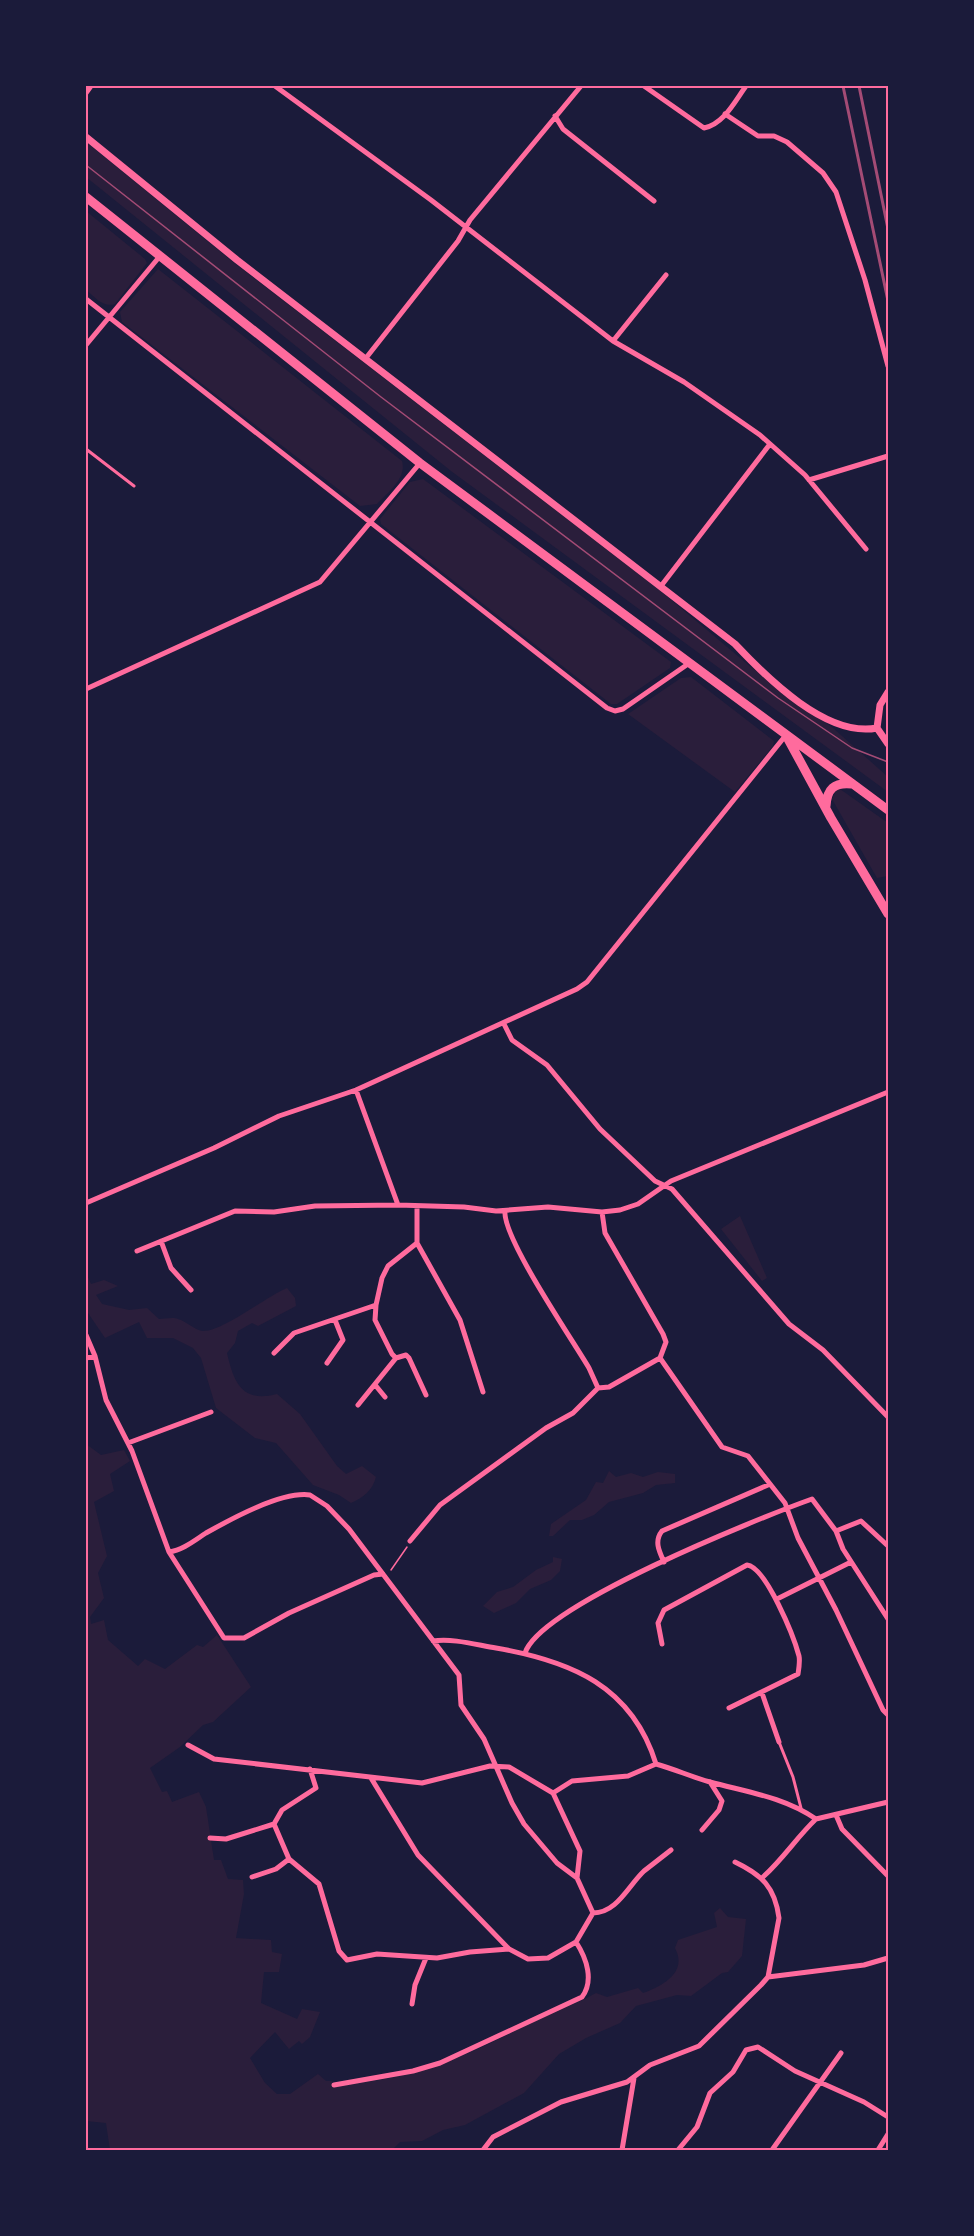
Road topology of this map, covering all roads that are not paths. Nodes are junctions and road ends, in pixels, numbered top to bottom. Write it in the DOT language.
graph roads {
  1 [pos="91,86"];
  2 [pos="275,86"];
  3 [pos="580,86"];
  4 [pos="644,86"];
  5 [pos="746,86"];
  6 [pos="86,93"];
  7 [pos="725,114"];
  8 [pos="555,116"];
  9 [pos="86,136"];
  10 [pos="86,197"];
  11 [pos="654,201"];
  12 [pos="467,228"];
  13 [pos="160,256"];
  14 [pos="666,275"];
  15 [pos="86,299"];
  16 [pos="110,318"];
  17 [pos="613,340"];
  18 [pos="86,345"];
  19 [pos="366,358"];
  20 [pos="888,366"];
  21 [pos="770,444"];
  22 [pos="86,449"];
  23 [pos="888,456"];
  24 [pos="420,463"];
  25 [pos="810,480"];
  26 [pos="134,486"];
  27 [pos="371,521"];
  28 [pos="866,549"];
  29 [pos="661,586"];
  30 [pos="688,664"];
  31 [pos="86,688"];
  32 [pos="888,692"];
  33 [pos="877,728"];
  34 [pos="786,735"];
  35 [pos="888,744"];
  36 [pos="852,784"];
  37 [pos="826,806"];
  38 [pos="888,810"];
  39 [pos="888,914"];
  40 [pos="504,1024"];
  41 [pos="356,1090"];
  42 [pos="888,1092"];
  43 [pos="665,1185"];
  44 [pos="86,1203"];
  45 [pos="398,1205"];
  46 [pos="417,1206"];
  47 [pos="505,1210"];
  48 [pos="602,1212"];
  49 [pos="161,1241"];
  50 [pos="417,1243"];
  51 [pos="137,1251"];
  52 [pos="191,1290"];
  53 [pos="376,1305"];
  54 [pos="335,1320"];
  55 [pos="86,1335"];
  56 [pos="274,1353"];
  57 [pos="95,1356"];
  58 [pos="86,1358"];
  59 [pos="396,1358"];
  60 [pos="660,1358"];
  61 [pos="327,1363"];
  62 [pos="376,1386"];
  63 [pos="598,1388"];
  64 [pos="483,1392"];
  65 [pos="426,1395"];
  66 [pos="385,1397"];
  67 [pos="358,1405"];
  68 [pos="211,1412"];
  69 [pos="888,1417"];
  70 [pos="128,1443"];
  71 [pos="768,1485"];
  72 [pos="788,1508"];
  73 [pos="836,1532"];
  74 [pos="410,1540"];
  75 [pos="888,1546"];
  76 [pos="169,1552"];
  77 [pos="664,1562"];
  78 [pos="851,1562"];
  79 [pos="383,1574"];
  80 [pos="819,1578"];
  81 [pos="777,1599"];
  82 [pos="888,1619"];
  83 [pos="433,1641"];
  84 [pos="662,1644"];
  85 [pos="525,1653"];
  86 [pos="762,1693"];
  87 [pos="729,1708"];
  88 [pos="887,1715"];
  89 [pos="779,1742"];
  90 [pos="188,1745"];
  91 [pos="656,1764"];
  92 [pos="497,1765"];
  93 [pos="310,1769"];
  94 [pos="370,1777"];
  95 [pos="710,1782"];
  96 [pos="553,1793"];
  97 [pos="887,1804"];
  98 [pos="801,1808"];
  99 [pos="837,1815"];
  100 [pos="816,1819"];
  101 [pos="274,1824"];
  102 [pos="702,1830"];
  103 [pos="210,1838"];
  104 [pos="671,1850"];
  105 [pos="289,1859"];
  106 [pos="735,1862"];
  107 [pos="888,1876"];
  108 [pos="252,1877"];
  109 [pos="763,1877"];
  110 [pos="577,1878"];
  111 [pos="593,1913"];
  112 [pos="576,1942"];
  113 [pos="509,1949"];
  114 [pos="426,1958"];
  115 [pos="888,1958"];
  116 [pos="768,1977"];
  117 [pos="412,2004"];
  118 [pos="841,2053"];
  119 [pos="634,2078"];
  120 [pos="821,2084"];
  121 [pos="334,2085"];
  122 [pos="888,2117"];
  123 [pos="888,2134"];
  124 [pos="483,2151"];
  125 [pos="622,2151"];
  126 [pos="678,2151"];
  127 [pos="772,2151"];
  128 [pos="878,2151"];
  1 -- 6 [label="street"];
  2 -- 12 [label="street"];
  3 -- 8 [label="street"];
  4 -- 7 [label="street"];
  5 -- 7 [label="street"];
  7 -- 20 [label="street"];
  8 -- 11 [label="street"];
  8 -- 12 [label="street"];
  9 -- 19 [label="street"];
  10 -- 13 [label="main road"];
  12 -- 17 [label="street"];
  12 -- 19 [label="street"];
  13 -- 16 [label="street"];
  13 -- 24 [label="main road"];
  14 -- 17 [label="street"];
  15 -- 16 [label="street"];
  16 -- 18 [label="street"];
  16 -- 27 [label="street"];
  17 -- 21 [label="street"];
  19 -- 29 [label="street"];
  21 -- 25 [label="street"];
  21 -- 29 [label="street"];
  22 -- 26 [label="lane"];
  23 -- 25 [label="street"];
  24 -- 27 [label="street"];
  24 -- 30 [label="main road"];
  25 -- 28 [label="street"];
  27 -- 30 [label="street"];
  27 -- 31 [label="street"];
  29 -- 33 [label="street"];
  30 -- 34 [label="main road"];
  32 -- 33 [label="street"];
  33 -- 35 [label="street"];
  34 -- 36 [label="main road"];
  34 -- 37 [label="main road"];
  34 -- 40 [label="street"];
  36 -- 37 [label="main road"];
  36 -- 38 [label="main road"];
  37 -- 39 [label="main road"];
  40 -- 41 [label="street"];
  40 -- 43 [label="street"];
  41 -- 44 [label="street"];
  41 -- 45 [label="street"];
  42 -- 43 [label="street"];
  43 -- 48 [label="street"];
  43 -- 69 [label="street"];
  45 -- 46 [label="street"];
  45 -- 49 [label="street"];
  46 -- 47 [label="street"];
  46 -- 50 [label="street"];
  47 -- 48 [label="street"];
  47 -- 63 [label="street"];
  48 -- 60 [label="street"];
  49 -- 51 [label="street"];
  49 -- 52 [label="street"];
  50 -- 53 [label="street"];
  50 -- 64 [label="street"];
  53 -- 54 [label="street"];
  53 -- 59 [label="street"];
  54 -- 56 [label="street"];
  54 -- 61 [label="street"];
  55 -- 57 [label="street"];
  57 -- 58 [label="street"];
  57 -- 70 [label="street"];
  59 -- 62 [label="street"];
  59 -- 65 [label="street"];
  60 -- 63 [label="street"];
  60 -- 71 [label="street"];
  62 -- 66 [label="street"];
  62 -- 67 [label="street"];
  63 -- 74 [label="street"];
  68 -- 70 [label="street"];
  70 -- 76 [label="street"];
  71 -- 72 [label="street"];
  71 -- 77 [label="street"];
  72 -- 73 [label="street"];
  72 -- 77 [label="street"];
  72 -- 80 [label="street"];
  73 -- 75 [label="street"];
  73 -- 78 [label="street"];
  76 -- 79 [label="street"];
  76 -- 79 [label="street"];
  77 -- 85 [label="street"];
  78 -- 80 [label="street"];
  78 -- 82 [label="street"];
  79 -- 83 [label="street"];
  80 -- 81 [label="street"];
  80 -- 88 [label="street"];
  81 -- 84 [label="street"];
  81 -- 86 [label="street"];
  83 -- 85 [label="street"];
  83 -- 92 [label="street"];
  85 -- 91 [label="street"];
  86 -- 87 [label="street"];
  86 -- 89 [label="street"];
  89 -- 98 [label="lane"];
  90 -- 93 [label="street"];
  91 -- 95 [label="street"];
  91 -- 96 [label="street"];
  92 -- 94 [label="street"];
  92 -- 96 [label="street"];
  92 -- 110 [label="street"];
  93 -- 94 [label="street"];
  93 -- 101 [label="street"];
  94 -- 113 [label="street"];
  95 -- 98 [label="street"];
  95 -- 102 [label="street"];
  96 -- 110 [label="street"];
  97 -- 99 [label="street"];
  98 -- 100 [label="street"];
  99 -- 100 [label="street"];
  99 -- 107 [label="street"];
  100 -- 109 [label="street"];
  101 -- 103 [label="street"];
  101 -- 105 [label="street"];
  104 -- 111 [label="street"];
  105 -- 108 [label="street"];
  105 -- 114 [label="street"];
  106 -- 109 [label="street"];
  109 -- 116 [label="street"];
  110 -- 111 [label="street"];
  111 -- 112 [label="street"];
  112 -- 113 [label="street"];
  112 -- 121 [label="street"];
  113 -- 114 [label="street"];
  114 -- 117 [label="street"];
  115 -- 116 [label="street"];
  116 -- 119 [label="street"];
  118 -- 120 [label="street"];
  119 -- 124 [label="street"];
  119 -- 125 [label="street"];
  120 -- 122 [label="street"];
  120 -- 126 [label="street"];
  120 -- 127 [label="street"];
  123 -- 128 [label="street"];
}
